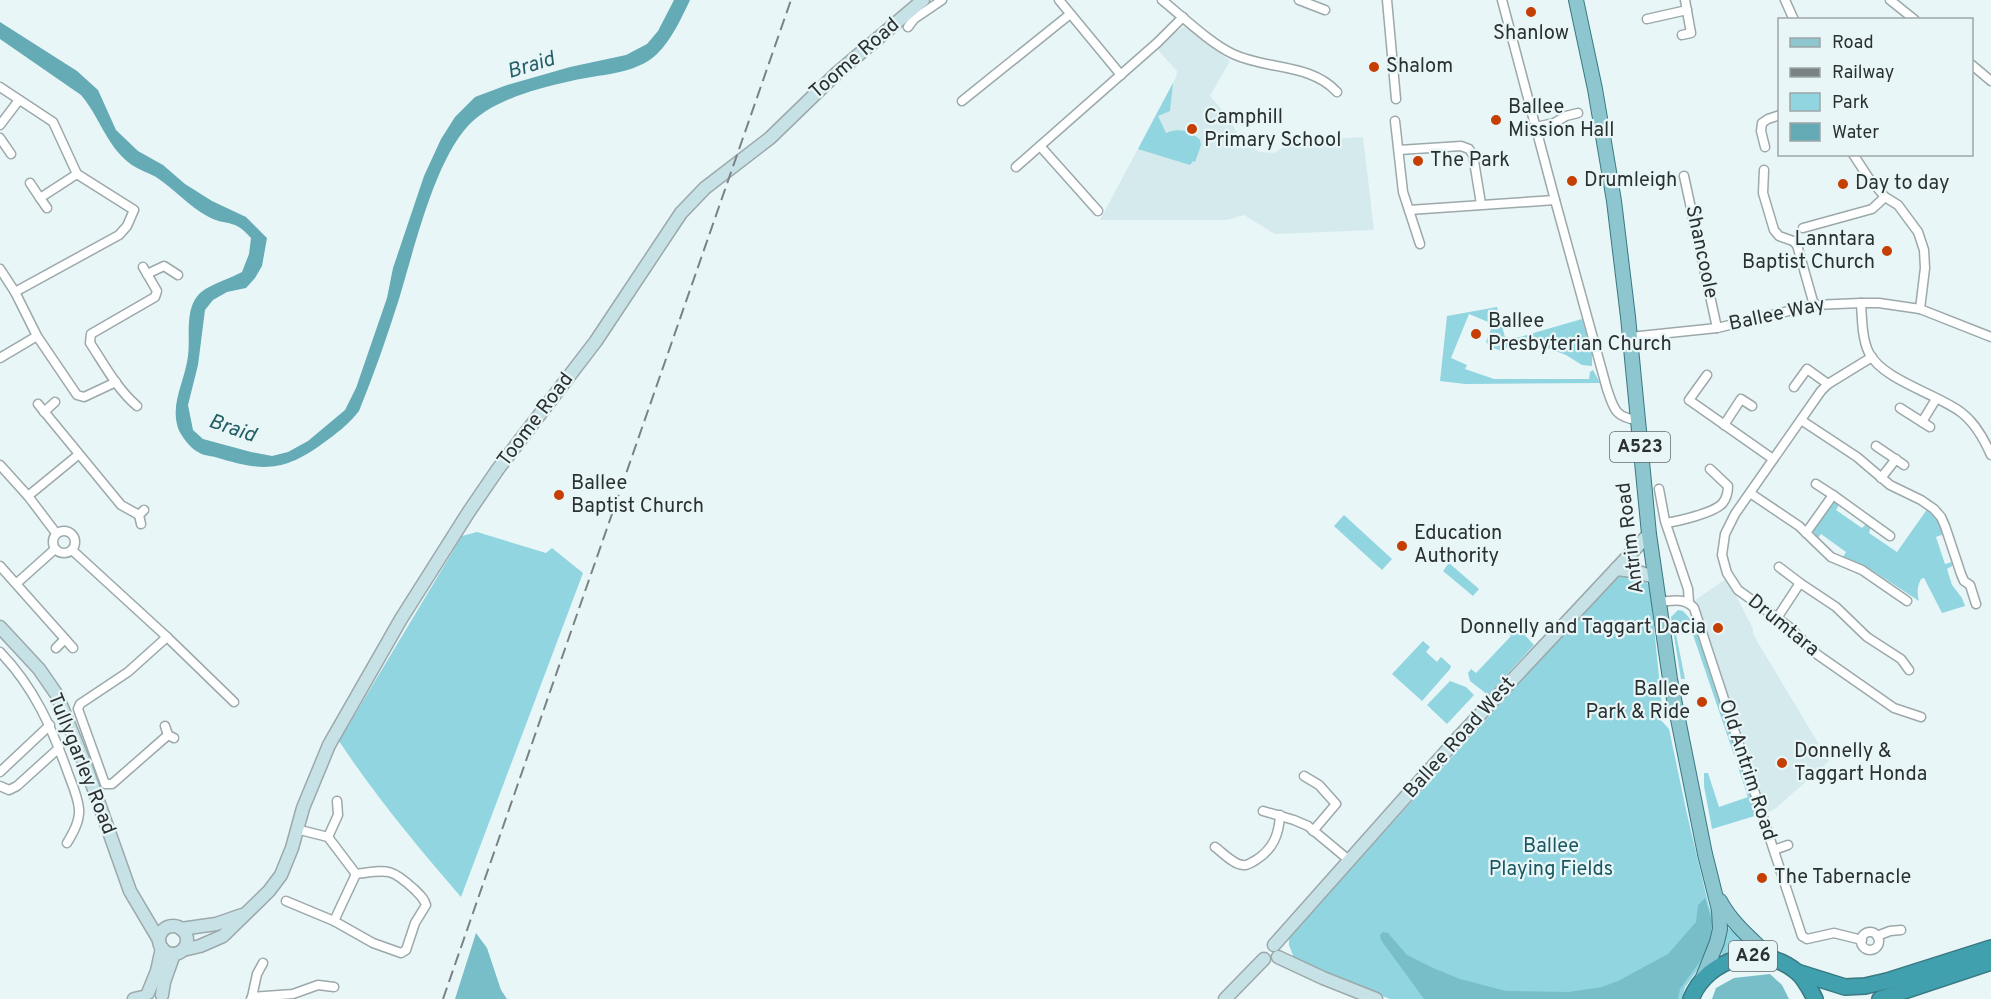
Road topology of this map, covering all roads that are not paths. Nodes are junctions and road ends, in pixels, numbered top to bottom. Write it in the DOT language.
graph roads {
  1 [pos="923,0"];
  2 [pos="942,0"];
  3 [pos="1059,0"];
  4 [pos="1162,0"];
  5 [pos="1299,0"];
  6 [pos="1387,0"];
  7 [pos="1502,0"];
  8 [pos="1576,0"];
  9 [pos="1685,0"];
  10 [pos="1785,0"];
  11 [pos="1890,0"];
  12 [pos="1325,10"];
  13 [pos="1687,10"];
  14 [pos="1069,15"];
  15 [pos="1183,17"];
  16 [pos="1793,18"];
  17 [pos="1912,18"];
  18 [pos="1647,19"];
  19 [pos="908,27"];
  20 [pos="1682,35"];
  21 [pos="1973,67"];
  22 [pos="1121,75"];
  23 [pos="1991,81"];
  24 [pos="0,87"];
  25 [pos="1337,92"];
  26 [pos="1396,99"];
  27 [pos="19,100"];
  28 [pos="962,101"];
  29 [pos="1578,113"];
  30 [pos="1778,115"];
  31 [pos="1395,121"];
  32 [pos="0,125"];
  33 [pos="1536,127"];
  34 [pos="0,138"];
  35 [pos="1040,146"];
  36 [pos="1765,147"];
  37 [pos="1399,150"];
  38 [pos="11,154"];
  39 [pos="1855,156"];
  40 [pos="1016,167"];
  41 [pos="1764,170"];
  42 [pos="77,174"];
  43 [pos="1684,176"];
  44 [pos="30,183"];
  45 [pos="1886,197"];
  46 [pos="40,198"];
  47 [pos="1555,200"];
  48 [pos="1481,204"];
  49 [pos="47,208"];
  50 [pos="1098,210"];
  51 [pos="1409,210"];
  52 [pos="1803,228"];
  53 [pos="1420,244"];
  54 [pos="0,269"];
  55 [pos="178,275"];
  56 [pos="15,292"];
  57 [pos="1861,303"];
  58 [pos="1814,305"];
  59 [pos="1920,309"];
  60 [pos="1717,328"];
  61 [pos="37,336"];
  62 [pos="1630,337"];
  63 [pos="1991,337"];
  64 [pos="1872,357"];
  65 [pos="0,358"];
  66 [pos="1707,375"];
  67 [pos="116,382"];
  68 [pos="1828,384"];
  69 [pos="1794,387"];
  70 [pos="140,394"];
  71 [pos="1936,399"];
  72 [pos="55,402"];
  73 [pos="1752,406"];
  74 [pos="1900,408"];
  75 [pos="1637,420"];
  76 [pos="1801,420"];
  77 [pos="1724,424"];
  78 [pos="1876,446"];
  79 [pos="78,455"];
  80 [pos="1991,455"];
  81 [pos="1773,459"];
  82 [pos="1896,459"];
  83 [pos="0,465"];
  84 [pos="1904,465"];
  85 [pos="1710,469"];
  86 [pos="1881,478"];
  87 [pos="1816,484"];
  88 [pos="1659,489"];
  89 [pos="1750,493"];
  90 [pos="1833,495"];
  91 [pos="28,496"];
  92 [pos="141,517"];
  93 [pos="1666,523"];
  94 [pos="56,533"];
  95 [pos="1806,533"];
  96 [pos="1649,534"];
  97 [pos="1890,536"];
  98 [pos="55,549"];
  99 [pos="72,550"];
  100 [pos="0,566"];
  101 [pos="1779,567"];
  102 [pos="1616,569"];
  103 [pos="1654,577"];
  104 [pos="1980,582"];
  105 [pos="17,583"];
  106 [pos="1800,583"];
  107 [pos="1970,585"];
  108 [pos="1907,601"];
  109 [pos="1658,602"];
  110 [pos="1689,602"];
  111 [pos="1976,604"];
  112 [pos="1777,618"];
  113 [pos="0,627"];
  114 [pos="168,637"];
  115 [pos="65,639"];
  116 [pos="56,648"];
  117 [pos="73,648"];
  118 [pos="2,659"];
  119 [pos="1909,670"];
  120 [pos="234,702"];
  121 [pos="1921,717"];
  122 [pos="50,724"];
  123 [pos="165,726"];
  124 [pos="59,748"];
  125 [pos="0,772"];
  126 [pos="1304,776"];
  127 [pos="0,786"];
  128 [pos="337,801"];
  129 [pos="1263,811"];
  130 [pos="1280,815"];
  131 [pos="296,829"];
  132 [pos="1313,831"];
  133 [pos="328,837"];
  134 [pos="67,843"];
  135 [pos="1788,845"];
  136 [pos="1215,847"];
  137 [pos="1774,850"];
  138 [pos="1350,861"];
  139 [pos="356,874"];
  140 [pos="1715,891"];
  141 [pos="286,901"];
  142 [pos="142,912"];
  143 [pos="246,913"];
  144 [pos="334,921"];
  145 [pos="175,928"];
  146 [pos="1901,930"];
  147 [pos="1877,936"];
  148 [pos="1862,940"];
  149 [pos="160,944"];
  150 [pos="1991,948"];
  151 [pos="1276,951"];
  152 [pos="179,952"];
  153 [pos="1772,959"];
  154 [pos="1991,962"];
  155 [pos="262,963"];
  156 [pos="1983,967"];
  157 [pos="1797,972"];
  158 [pos="1702,980"];
  159 [pos="334,987"];
  160 [pos="142,997"];
  161 [pos="164,997"];
  162 [pos="252,998"];
  163 [pos="1225,999"];
  164 [pos="1376,999"];
  165 [pos="1691,999"];
  166 [pos="1815,999"];
  167 [pos="1880,999"];
  1 -- 131 [label="main road, Toome Road"];
  2 -- 19 [label="street"];
  3 -- 14 [label="street"];
  4 -- 15 [label="street"];
  5 -- 12 [label="street"];
  6 -- 26 [label="street"];
  7 -- 33 [label="street"];
  8 -- 62 [label="main road, Antrim Road / A523"];
  9 -- 13 [label="street"];
  10 -- 16 [label="street"];
  11 -- 17 [label="street"];
  13 -- 18 [label="street"];
  13 -- 20 [label="street"];
  14 -- 22 [label="street"];
  14 -- 28 [label="street"];
  15 -- 22 [label="street"];
  15 -- 25 [label="street"];
  21 -- 23 [label="street"];
  22 -- 35 [label="street"];
  24 -- 27 [label="street"];
  27 -- 32 [label="street"];
  27 -- 42 [label="street"];
  29 -- 33 [label="street"];
  30 -- 36 [label="street"];
  31 -- 37 [label="street"];
  33 -- 47 [label="street"];
  34 -- 38 [label="street"];
  35 -- 40 [label="street"];
  35 -- 50 [label="street"];
  37 -- 48 [label="street"];
  37 -- 51 [label="street"];
  39 -- 45 [label="street"];
  41 -- 58 [label="street"];
  42 -- 46 [label="street"];
  42 -- 56 [label="street"];
  43 -- 60 [label="street, Shancoole"];
  44 -- 46 [label="street"];
  45 -- 52 [label="street"];
  45 -- 59 [label="street"];
  46 -- 49 [label="street"];
  47 -- 48 [label="street"];
  47 -- 75 [label="street"];
  48 -- 51 [label="street"];
  51 -- 53 [label="street"];
  54 -- 56 [label="street"];
  55 -- 67 [label="street"];
  56 -- 61 [label="street"];
  57 -- 58 [label="street, Ballee Way"];
  57 -- 59 [label="street, Ballee Way"];
  57 -- 64 [label="street"];
  58 -- 60 [label="street, Ballee Way"];
  59 -- 63 [label="street, Ballee Way"];
  60 -- 62 [label="street, Ballee Way"];
  61 -- 65 [label="street"];
  61 -- 67 [label="street"];
  62 -- 75 [label="main road, Antrim Road / A523"];
  64 -- 68 [label="street, Drumtara"];
  64 -- 71 [label="street"];
  66 -- 77 [label="street"];
  67 -- 70 [label="street"];
  68 -- 69 [label="street"];
  68 -- 76 [label="street, Drumtara"];
  71 -- 74 [label="street"];
  71 -- 80 [label="street"];
  72 -- 79 [label="street"];
  73 -- 77 [label="street"];
  75 -- 96 [label="main road, Antrim Road / A523"];
  76 -- 81 [label="street, Drumtara"];
  76 -- 86 [label="street"];
  77 -- 81 [label="street"];
  78 -- 82 [label="street"];
  79 -- 91 [label="street"];
  79 -- 92 [label="street"];
  81 -- 89 [label="street, Drumtara"];
  82 -- 84 [label="street"];
  82 -- 86 [label="street"];
  83 -- 91 [label="street"];
  85 -- 93 [label="street"];
  86 -- 107 [label="street"];
  87 -- 90 [label="street"];
  88 -- 93 [label="street, Old Antrim Road"];
  89 -- 95 [label="street"];
  89 -- 112 [label="street, Drumtara"];
  90 -- 95 [label="street"];
  90 -- 97 [label="street"];
  91 -- 94 [label="street"];
  93 -- 110 [label="street, Old Antrim Road"];
  94 -- 98 [label="street"];
  94 -- 99 [label="street"];
  95 -- 108 [label="street"];
  96 -- 102 [label="main road, Ballee Road West"];
  96 -- 103 [label="main road, Antrim Road / A523"];
  98 -- 99 [label="street"];
  98 -- 105 [label="street"];
  99 -- 114 [label="street"];
  100 -- 105 [label="street"];
  101 -- 106 [label="street"];
  102 -- 103 [label="main road"];
  102 -- 138 [label="main road, Ballee Road West"];
  103 -- 109 [label="main road, Antrim Road / A523"];
  104 -- 107 [label="street"];
  105 -- 115 [label="street"];
  106 -- 112 [label="street"];
  106 -- 119 [label="street"];
  107 -- 111 [label="street"];
  109 -- 110 [label="street"];
  109 -- 140 [label="main road, Antrim Road / A523"];
  110 -- 137 [label="street, Old Antrim Road"];
  112 -- 121 [label="street, Drumtara"];
  113 -- 142 [label="main road, Tullygarley Road"];
  114 -- 120 [label="street"];
  114 -- 123 [label="street"];
  115 -- 116 [label="street"];
  115 -- 117 [label="street"];
  118 -- 122 [label="street"];
  122 -- 124 [label="street"];
  122 -- 125 [label="street"];
  124 -- 127 [label="street"];
  124 -- 134 [label="street"];
  126 -- 132 [label="street"];
  128 -- 133 [label="street"];
  129 -- 130 [label="street"];
  130 -- 132 [label="street"];
  130 -- 136 [label="street"];
  131 -- 133 [label="street"];
  131 -- 143 [label="main road, Toome Road"];
  132 -- 138 [label="street"];
  133 -- 139 [label="street"];
  135 -- 137 [label="street"];
  137 -- 148 [label="street, Old Antrim Road"];
  138 -- 151 [label="main road, Ballee Road West"];
  139 -- 144 [label="street"];
  139 -- 144 [label="street"];
  140 -- 153 [label="main road, Antrim Road / A523"];
  140 -- 158 [label="main road, Antrim Road / A523"];
  141 -- 144 [label="street"];
  142 -- 145 [label="main road"];
  142 -- 149 [label="main road, Tullygarley Road"];
  143 -- 145 [label="main road, Toome Road"];
  143 -- 152 [label="main road, Toome Road"];
  145 -- 149 [label="main road"];
  145 -- 152 [label="main road"];
  146 -- 147 [label="street"];
  147 -- 148 [label="street"];
  147 -- 148 [label="street"];
  149 -- 152 [label="main road"];
  149 -- 160 [label="main road"];
  150 -- 157 [label="highway, A26"];
  151 -- 163 [label="main road, Ballee Road West"];
  151 -- 164 [label="main road"];
  152 -- 161 [label="main road"];
  153 -- 157 [label="highway, A26"];
  153 -- 158 [label="highway, A26"];
  154 -- 156 [label="highway"];
  155 -- 162 [label="street"];
  156 -- 167 [label="highway"];
  157 -- 166 [label="highway, A26"];
  158 -- 165 [label="highway, A26"];
  159 -- 162 [label="street"];
  160 -- 161 [label="main road"];
}
